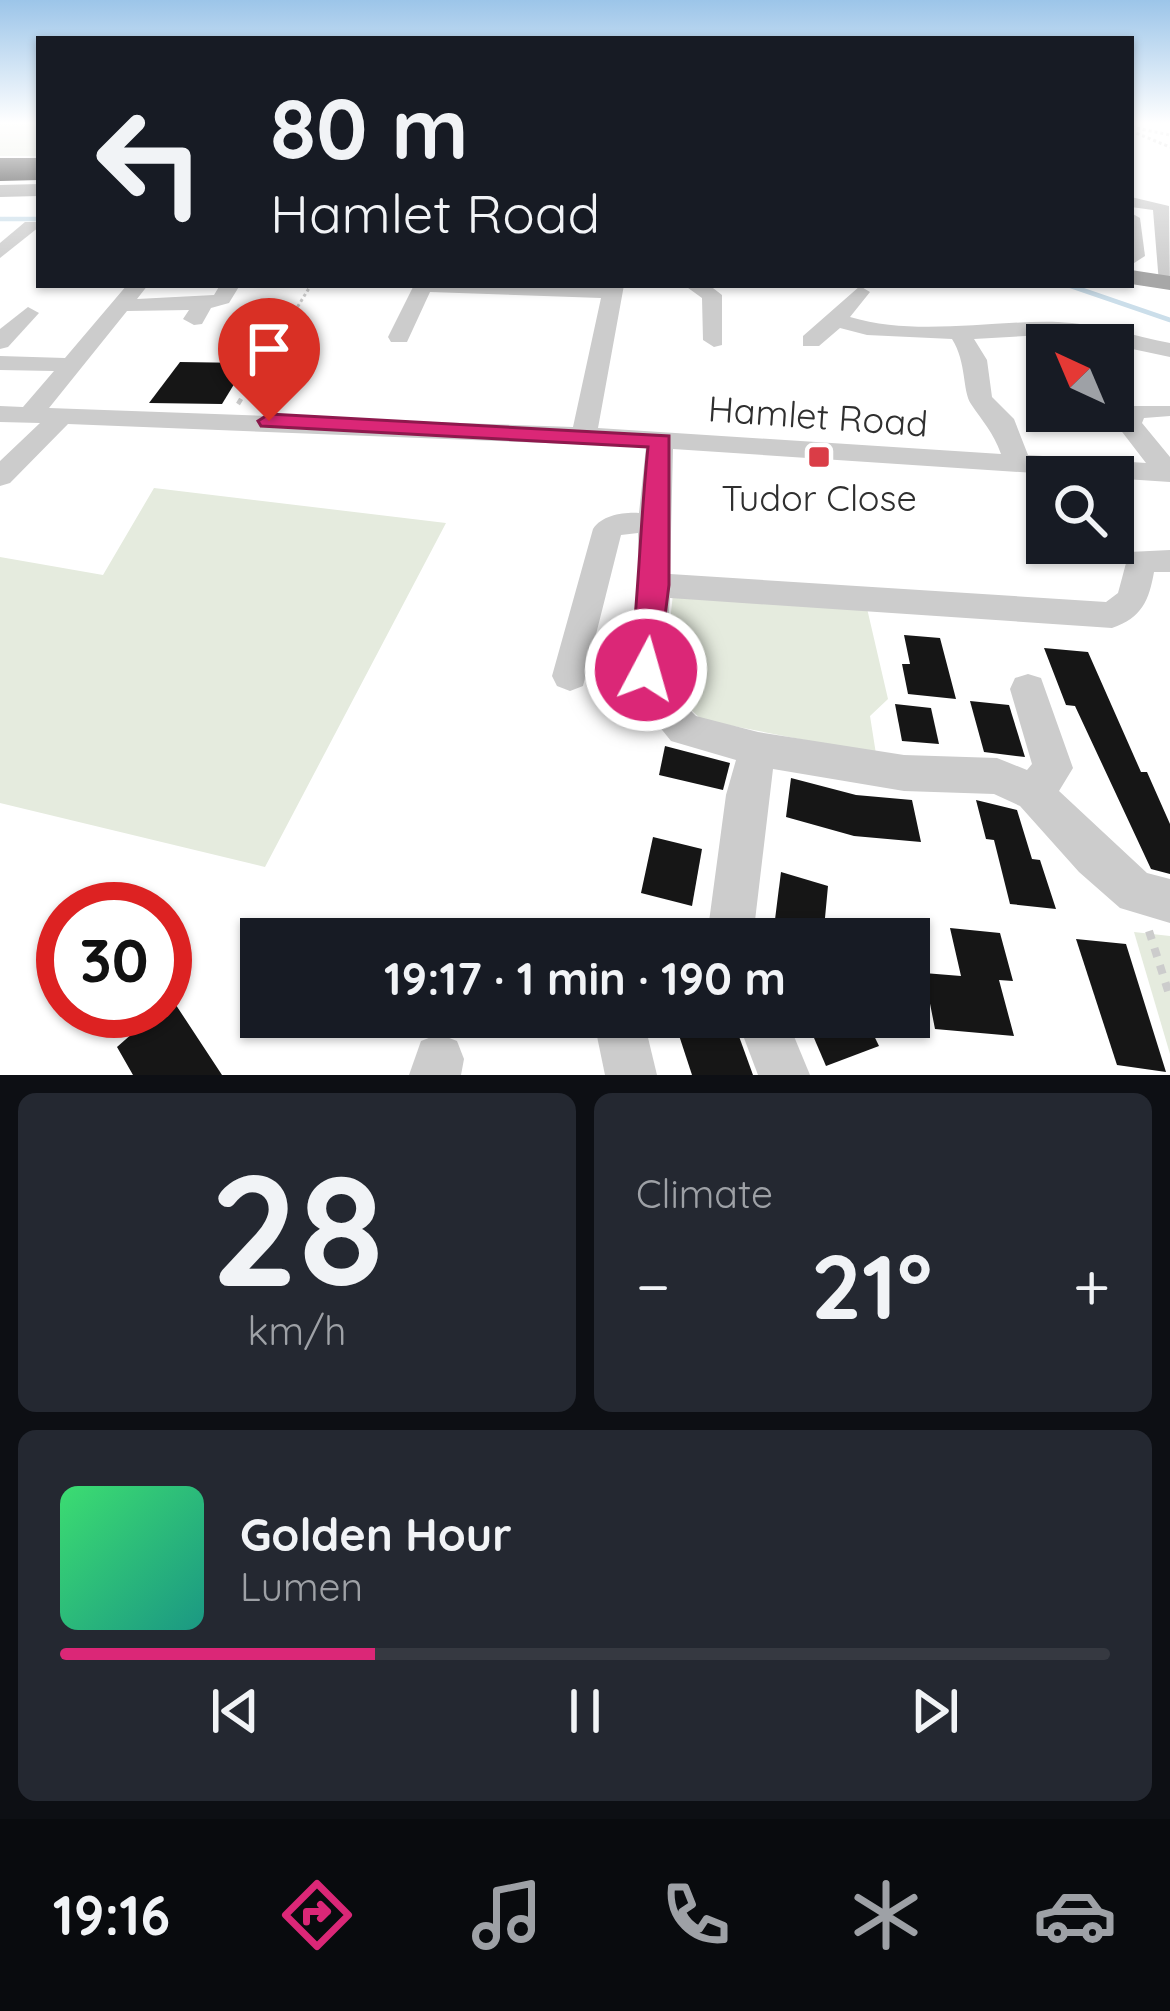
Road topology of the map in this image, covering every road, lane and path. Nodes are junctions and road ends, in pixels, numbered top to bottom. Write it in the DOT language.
graph roads {
  1 [pos="36,190"];
  2 [pos="0,191"];
  3 [pos="1134,202"];
  4 [pos="1134,218"];
  5 [pos="1163,223"];
  6 [pos="16,233"];
  7 [pos="0,251"];
  8 [pos="1168,266"];
  9 [pos="1134,276"];
  10 [pos="228,288"];
  11 [pos="309,288"];
  12 [pos="423,288"];
  13 [pos="612,288"];
  14 [pos="699,288"];
  15 [pos="860,292"];
  16 [pos="130,295"];
  17 [pos="28,313"];
  18 [pos="837,320"];
  19 [pos="959,333"];
  20 [pos="399,338"];
  21 [pos="714,340"];
  22 [pos="811,341"];
  23 [pos="0,342"];
  24 [pos="1170,350"];
  25 [pos="0,363"];
  26 [pos="73,364"];
  27 [pos="1161,411"];
  28 [pos="0,414"];
  29 [pos="29,416"];
  30 [pos="62,416"];
  31 [pos="229,419"];
  32 [pos="584,435"];
  33 [pos="660,441"];
  34 [pos="1018,466"];
  35 [pos="3,471"];
  36 [pos="1169,472"];
  37 [pos="653,525"];
  38 [pos="1170,561"];
  39 [pos="655,585"];
  40 [pos="570,676"];
  41 [pos="1028,689"];
  42 [pos="758,749"];
  43 [pos="1034,793"];
  44 [pos="1153,896"];
  45 [pos="732,918"];
  46 [pos="1170,997"];
  47 [pos="623,1038"];
  48 [pos="769,1038"];
  49 [pos="631,1075"];
  50 [pos="784,1075"];
  1 -- 2 [label="main road"];
  3 -- 5 [label="street"];
  4 -- 5 [label="street"];
  5 -- 8 [label="street"];
  6 -- 7 [label="street"];
  8 -- 9 [label="main road"];
  10 -- 16 [label="street"];
  11 -- 31 [label="path"];
  12 -- 20 [label="street"];
  13 -- 32 [label="street"];
  14 -- 21 [label="street"];
  15 -- 18 [label="street"];
  16 -- 26 [label="street"];
  17 -- 23 [label="street"];
  18 -- 19 [label="street"];
  18 -- 22 [label="street"];
  19 -- 24 [label="street"];
  19 -- 34 [label="street"];
  25 -- 26 [label="street"];
  26 -- 29 [label="street"];
  27 -- 36 [label="street"];
  28 -- 29 [label="street, Hamlet Road"];
  29 -- 30 [label="street, Hamlet Road"];
  30 -- 31 [label="street, Hamlet Road"];
  30 -- 35 [label="street"];
  31 -- 32 [label="street, Hamlet Road"];
  32 -- 33 [label="street, Hamlet Road"];
  33 -- 34 [label="street, Hamlet Road"];
  33 -- 37 [label="street"];
  34 -- 36 [label="street, Hamlet Road"];
  37 -- 39 [label="street"];
  37 -- 40 [label="street"];
  38 -- 39 [label="street"];
  39 -- 42 [label="street"];
  41 -- 43 [label="street"];
  42 -- 43 [label="street"];
  42 -- 45 [label="street"];
  43 -- 44 [label="street"];
  44 -- 46 [label="path"];
  47 -- 49 [label="street"];
  48 -- 50 [label="street"];
}
